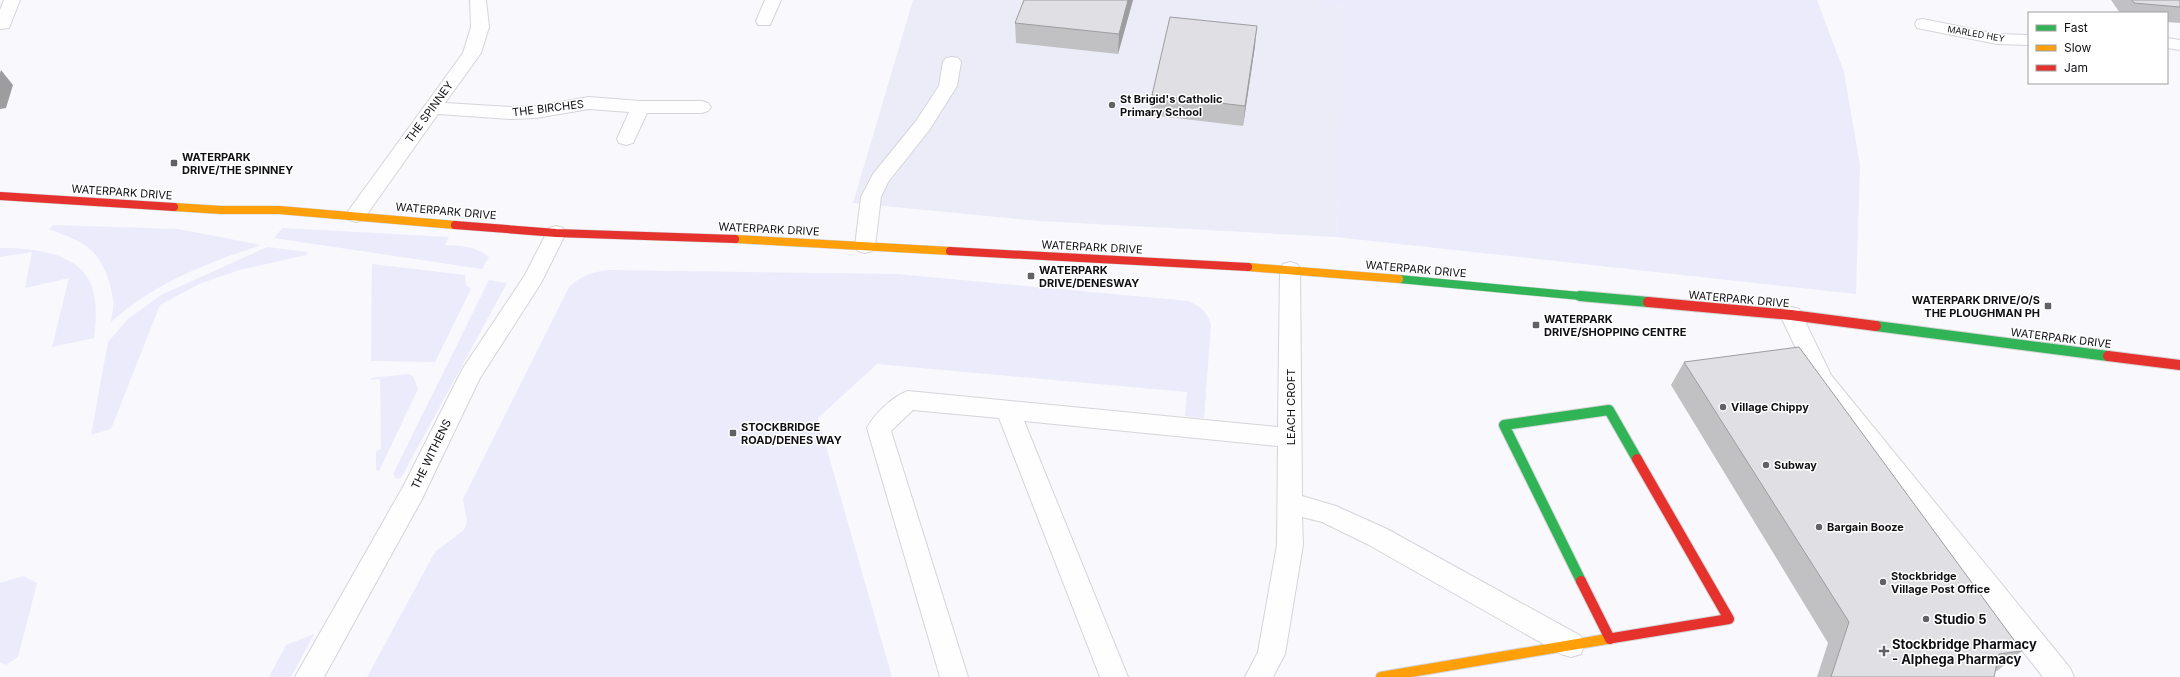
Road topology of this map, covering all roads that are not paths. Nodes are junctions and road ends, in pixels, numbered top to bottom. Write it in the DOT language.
graph roads {
  1 [pos="12,0"];
  2 [pos="478,0"];
  3 [pos="773,0"];
  4 [pos="764,20"];
  5 [pos="0,24"];
  6 [pos="1923,24"];
  7 [pos="2028,40"];
  8 [pos="2168,43"];
  9 [pos="2180,45"];
  10 [pos="952,62"];
  11 [pos="640,107"];
  12 [pos="702,107"];
  13 [pos="432,108"];
  14 [pos="626,139"];
  15 [pos="0,196"];
  16 [pos="356,215"];
  17 [pos="556,233"];
  18 [pos="865,246"];
  19 [pos="1290,269"];
  20 [pos="1791,316"];
  21 [pos="2180,365"];
  22 [pos="1008,412"];
  23 [pos="1291,438"];
  24 [pos="1291,504"];
  25 [pos="1610,638"];
  26 [pos="1571,645"];
  27 [pos="309,677"];
  28 [pos="954,677"];
  29 [pos="1114,677"];
  30 [pos="1259,677"];
  31 [pos="1381,677"];
  32 [pos="2060,677"];
  1 -- 5 [label="street"];
  2 -- 13 [label="street, THE SPINNEY"];
  3 -- 4 [label="street"];
  6 -- 7 [label="street, MARLED HEY"];
  8 -- 9 [label="street"];
  10 -- 18 [label="street"];
  11 -- 12 [label="street, THE BIRCHES"];
  11 -- 13 [label="street, THE BIRCHES"];
  11 -- 14 [label="street"];
  13 -- 16 [label="street, THE SPINNEY"];
  15 -- 16 [label="street, WATERPARK DRIVE"];
  16 -- 17 [label="street, WATERPARK DRIVE"];
  17 -- 18 [label="street, WATERPARK DRIVE"];
  17 -- 27 [label="street, THE WITHENS"];
  18 -- 19 [label="street, WATERPARK DRIVE"];
  19 -- 20 [label="street, WATERPARK DRIVE"];
  19 -- 23 [label="street, LEACH CROFT"];
  20 -- 21 [label="street, WATERPARK DRIVE"];
  20 -- 32 [label="street"];
  22 -- 23 [label="street"];
  22 -- 28 [label="street"];
  22 -- 29 [label="street"];
  23 -- 24 [label="street, LEACH CROFT"];
  24 -- 26 [label="street"];
  24 -- 30 [label="street, LEACH CROFT"];
  25 -- 25 [label="street"];
  25 -- 26 [label="street"];
  26 -- 31 [label="street"];
}
